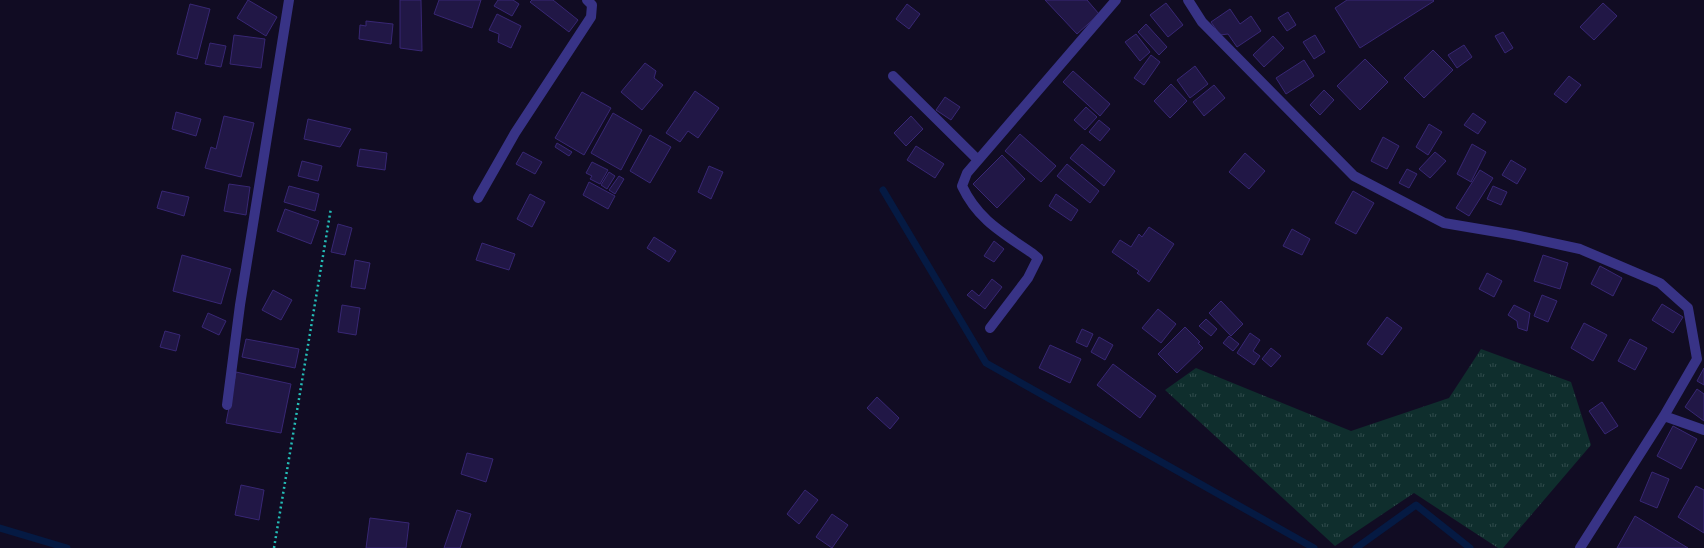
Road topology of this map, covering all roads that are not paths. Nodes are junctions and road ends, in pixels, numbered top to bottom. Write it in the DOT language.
graph roads {
  1 [pos="289,0"];
  2 [pos="587,0"];
  3 [pos="1116,0"];
  4 [pos="1188,0"];
  5 [pos="893,76"];
  6 [pos="978,160"];
  7 [pos="478,198"];
  8 [pos="990,328"];
  9 [pos="227,405"];
  10 [pos="1664,416"];
  11 [pos="1704,430"];
  12 [pos="1580,548"];
  1 -- 9 [label="street"];
  2 -- 7 [label="street"];
  3 -- 6 [label="street"];
  4 -- 10 [label="street"];
  5 -- 6 [label="street"];
  6 -- 8 [label="street"];
  10 -- 11 [label="street"];
  10 -- 12 [label="street"];
}
